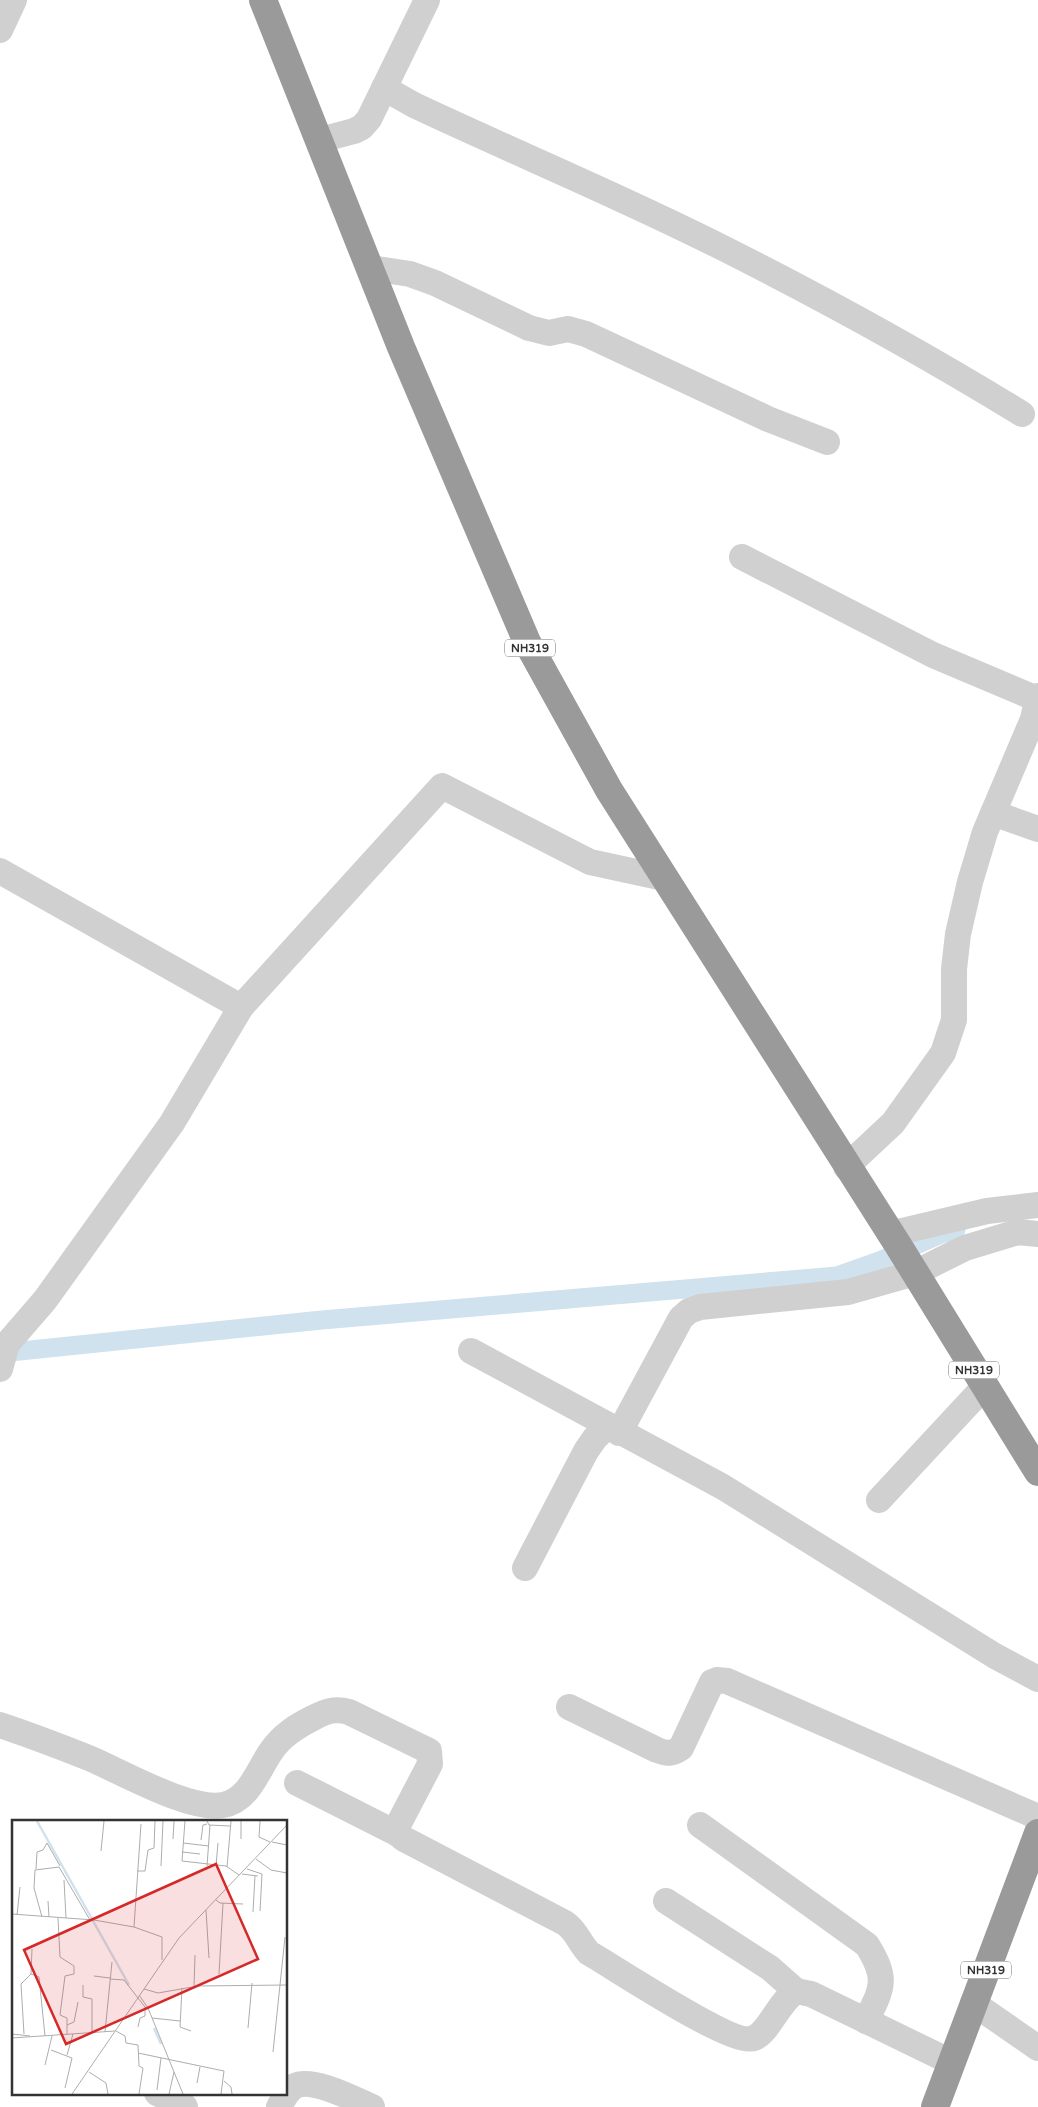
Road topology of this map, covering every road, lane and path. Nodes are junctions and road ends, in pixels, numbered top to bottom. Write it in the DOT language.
graph roads {
  1 [pos="263,0"];
  2 [pos="427,0"];
  3 [pos="10,2"];
  4 [pos="0,30"];
  5 [pos="384,88"];
  6 [pos="320,140"];
  7 [pos="371,268"];
  8 [pos="1022,414"];
  9 [pos="827,442"];
  10 [pos="742,557"];
  11 [pos="1038,698"];
  12 [pos="992,813"];
  13 [pos="1038,828"];
  14 [pos="0,871"];
  15 [pos="664,878"];
  16 [pos="241,1007"];
  17 [pos="846,1167"];
  18 [pos="1038,1205"];
  19 [pos="1038,1234"];
  20 [pos="904,1254"];
  21 [pos="471,1351"];
  22 [pos="3,1360"];
  23 [pos="984,1387"];
  24 [pos="614,1429"];
  25 [pos="1038,1472"];
  26 [pos="879,1500"];
  27 [pos="526,1568"];
  28 [pos="1038,1678"];
  29 [pos="569,1707"];
  30 [pos="0,1725"];
  31 [pos="298,1783"];
  32 [pos="1038,1817"];
  33 [pos="700,1825"];
  34 [pos="1038,1833"];
  35 [pos="398,1834"];
  36 [pos="666,1900"];
  37 [pos="796,1991"];
  38 [pos="973,2003"];
  39 [pos="866,2021"];
  40 [pos="1038,2048"];
  41 [pos="951,2062"];
  42 [pos="288,2092"];
  43 [pos="159,2094"];
  44 [pos="287,2094"];
  45 [pos="185,2107"];
  46 [pos="278,2107"];
  47 [pos="372,2107"];
  48 [pos="935,2107"];
  1 -- 6 [label="highway, NH319"];
  2 -- 5 [label="street"];
  3 -- 4 [label="street"];
  5 -- 6 [label="street"];
  5 -- 8 [label="street"];
  6 -- 7 [label="highway, NH319"];
  7 -- 9 [label="street"];
  7 -- 15 [label="highway, NH319"];
  10 -- 11 [label="street"];
  11 -- 12 [label="street"];
  12 -- 13 [label="street"];
  12 -- 17 [label="street"];
  14 -- 16 [label="street"];
  15 -- 16 [label="street"];
  15 -- 17 [label="highway, NH319"];
  16 -- 22 [label="street"];
  17 -- 20 [label="highway, NH319"];
  18 -- 20 [label="street"];
  19 -- 20 [label="street"];
  20 -- 23 [label="highway, NH319"];
  20 -- 24 [label="street"];
  21 -- 24 [label="street"];
  23 -- 25 [label="highway, NH319"];
  23 -- 26 [label="street"];
  24 -- 27 [label="street"];
  24 -- 28 [label="street"];
  29 -- 32 [label="street"];
  30 -- 35 [label="street"];
  31 -- 35 [label="street"];
  33 -- 39 [label="street"];
  34 -- 38 [label="highway, NH319"];
  35 -- 37 [label="street"];
  36 -- 37 [label="street"];
  37 -- 39 [label="street"];
  38 -- 40 [label="street"];
  38 -- 41 [label="highway, NH319"];
  39 -- 41 [label="street"];
  41 -- 48 [label="highway, NH319"];
  42 -- 47 [label="street"];
  43 -- 45 [label="street"];
  44 -- 46 [label="street"];
}
